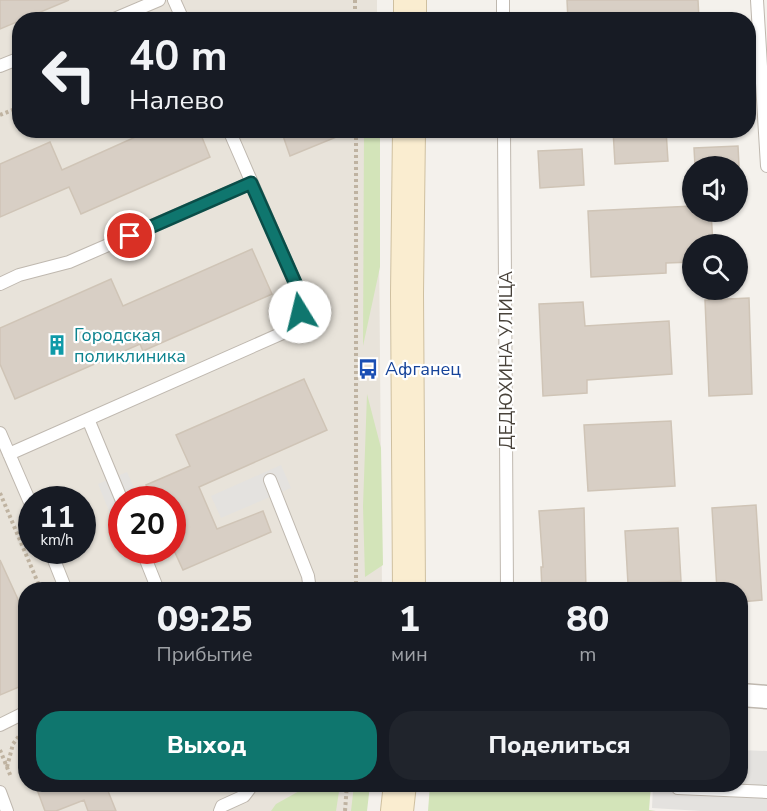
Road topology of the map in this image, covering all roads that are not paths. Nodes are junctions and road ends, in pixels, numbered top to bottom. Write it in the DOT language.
graph roads {
  1 [pos="159,0"];
  2 [pos="758,0"];
  3 [pos="131,12"];
  4 [pos="232,138"];
  5 [pos="409,138"];
  6 [pos="504,138"];
  7 [pos="767,166"];
  8 [pos="251,183"];
  9 [pos="0,284"];
  10 [pos="88,419"];
  11 [pos="0,433"];
  12 [pos="9,454"];
  13 [pos="270,480"];
  14 [pos="23,486"];
  15 [pos="116,486"];
  16 [pos="56,564"];
  17 [pos="148,564"];
  18 [pos="63,582"];
  19 [pos="155,582"];
  20 [pos="309,582"];
  21 [pos="409,582"];
  22 [pos="507,582"];
  23 [pos="748,696"];
  24 [pos="767,697"];
  25 [pos="18,716"];
  26 [pos="0,725"];
  27 [pos="748,791"];
  28 [pos="0,792"];
  29 [pos="247,792"];
  30 [pos="399,792"];
  31 [pos="767,792"];
  32 [pos="7,811"];
  33 [pos="220,811"];
  34 [pos="397,811"];
  1 -- 3 [label="lane"];
  2 -- 7 [label="lane"];
  4 -- 8 [label="lane"];
  5 -- 21 [label="main road"];
  6 -- 22 [label="lane, ДЕДЮХИНА УЛИЦА"];
  8 -- 9 [label="lane"];
  8 -- 10 [label="lane"];
  10 -- 12 [label="lane"];
  10 -- 15 [label="lane"];
  11 -- 12 [label="lane"];
  12 -- 14 [label="lane"];
  13 -- 20 [label="lane"];
  16 -- 18 [label="lane"];
  17 -- 19 [label="lane"];
  23 -- 24 [label="street"];
  25 -- 26 [label="lane"];
  27 -- 31 [label="lane"];
  28 -- 32 [label="lane"];
  29 -- 33 [label="lane"];
  30 -- 34 [label="main road"];
}
